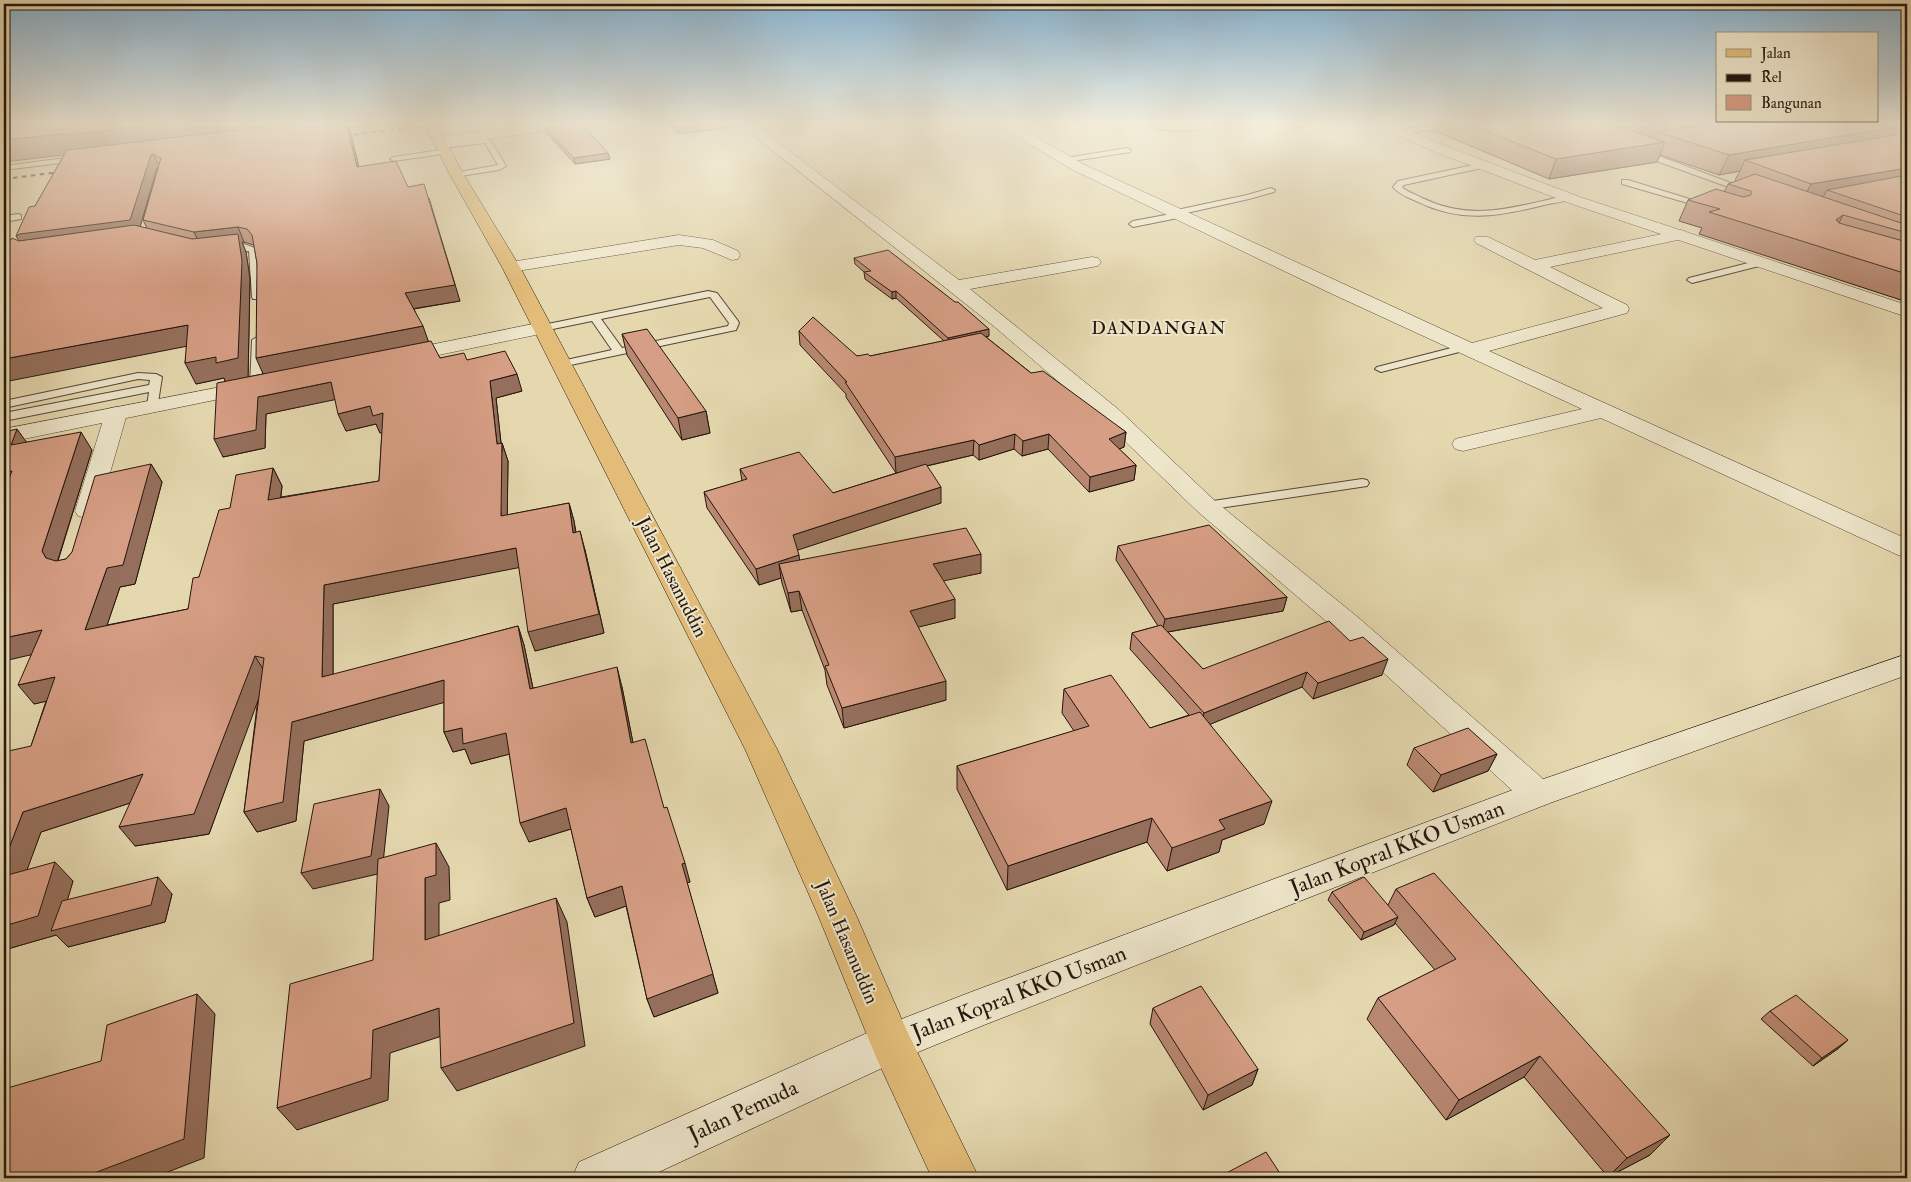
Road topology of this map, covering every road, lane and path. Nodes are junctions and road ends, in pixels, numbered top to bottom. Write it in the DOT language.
graph roads {
  1 [pos="458,177"];
  2 [pos="815,177"];
  3 [pos="1101,177"];
  4 [pos="1427,177"];
  5 [pos="1515,177"];
  6 [pos="1710,177"];
  7 [pos="1727,177"];
  8 [pos="1715,179"];
  9 [pos="1625,182"];
  10 [pos="1271,190"];
  11 [pos="1758,194"];
  12 [pos="1569,197"];
  13 [pos="1717,208"];
  14 [pos="1176,214"];
  15 [pos="18,217"];
  16 [pos="4,219"];
  17 [pos="1133,224"];
  18 [pos="1681,235"];
  19 [pos="1482,240"];
  20 [pos="217,250"];
  21 [pos="732,256"];
  22 [pos="1764,262"];
  23 [pos="1534,265"];
  24 [pos="511,268"];
  25 [pos="1087,270"];
  26 [pos="1692,280"];
  27 [pos="964,292"];
  28 [pos="257,308"];
  29 [pos="1907,311"];
  30 [pos="595,318"];
  31 [pos="257,328"];
  32 [pos="543,328"];
  33 [pos="1467,349"];
  34 [pos="619,352"];
  35 [pos="380,361"];
  36 [pos="561,364"];
  37 [pos="1381,369"];
  38 [pos="266,384"];
  39 [pos="154,397"];
  40 [pos="4,404"];
  41 [pos="1603,411"];
  42 [pos="116,414"];
  43 [pos="4,417"];
  44 [pos="4,436"];
  45 [pos="1463,444"];
  46 [pos="1362,483"];
  47 [pos="1206,506"];
  48 [pos="80,534"];
  49 [pos="1907,549"];
  50 [pos="1907,664"];
  51 [pos="1538,794"];
  52 [pos="891,1043"];
  53 [pos="595,1178"];
  54 [pos="956,1178"];
  1 -- 24 [label="main road, Jalan Hasanuddin"];
  2 -- 27 [label="street"];
  3 -- 14 [label="street"];
  4 -- 12 [label="lane"];
  5 -- 12 [label="street"];
  6 -- 8 [label="lane"];
  7 -- 8 [label="lane"];
  8 -- 11 [label="lane"];
  9 -- 13 [label="lane"];
  10 -- 14 [label="lane"];
  12 -- 18 [label="street"];
  14 -- 17 [label="lane"];
  14 -- 33 [label="street"];
  15 -- 16 [label="lane"];
  18 -- 22 [label="street"];
  18 -- 23 [label="street"];
  19 -- 23 [label="street"];
  20 -- 28 [label="lane"];
  21 -- 24 [label="street"];
  22 -- 26 [label="lane"];
  22 -- 29 [label="street"];
  23 -- 33 [label="street"];
  24 -- 32 [label="main road, Jalan Hasanuddin"];
  25 -- 27 [label="street"];
  27 -- 47 [label="street"];
  30 -- 32 [label="lane"];
  30 -- 34 [label="lane"];
  30 -- 34 [label="lane"];
  31 -- 38 [label="lane"];
  32 -- 35 [label="street"];
  32 -- 36 [label="main road, Jalan Hasanuddin"];
  33 -- 37 [label="lane"];
  33 -- 41 [label="street"];
  34 -- 36 [label="lane"];
  36 -- 52 [label="main road, Jalan Hasanuddin"];
  38 -- 39 [label="street"];
  39 -- 40 [label="lane"];
  39 -- 42 [label="street"];
  39 -- 43 [label="lane"];
  41 -- 45 [label="street"];
  41 -- 49 [label="street"];
  42 -- 44 [label="street"];
  42 -- 48 [label="street"];
  46 -- 47 [label="lane"];
  47 -- 51 [label="street"];
  50 -- 51 [label="street, Jalan Kopral KKO Usman"];
  51 -- 52 [label="street, Jalan Kopral KKO Usman"];
  52 -- 53 [label="street, Jalan Pemuda"];
  52 -- 54 [label="main road, Jalan Hasanuddin"];
}
